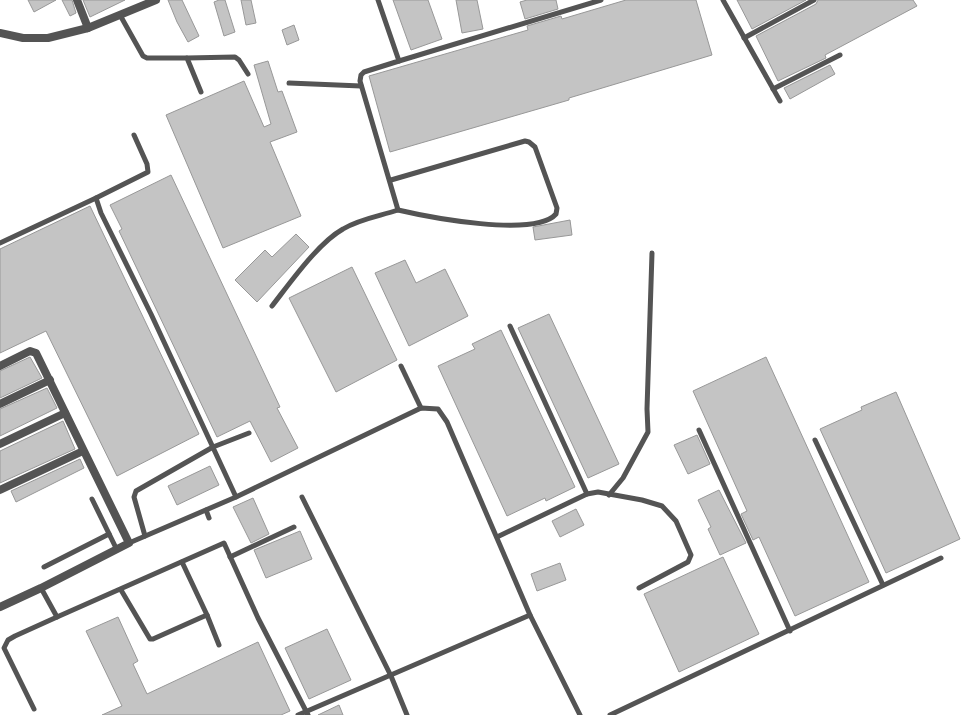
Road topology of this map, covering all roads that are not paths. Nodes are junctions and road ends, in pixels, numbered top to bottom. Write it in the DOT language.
graph roads {
  1 [pos="77,0"];
  2 [pos="156,0"];
  3 [pos="378,0"];
  4 [pos="601,0"];
  5 [pos="723,0"];
  6 [pos="814,0"];
  7 [pos="142,2"];
  8 [pos="120,15"];
  9 [pos="88,28"];
  10 [pos="0,34"];
  11 [pos="744,38"];
  12 [pos="840,56"];
  13 [pos="187,58"];
  14 [pos="399,61"];
  15 [pos="248,74"];
  16 [pos="289,83"];
  17 [pos="361,86"];
  18 [pos="773,89"];
  19 [pos="201,92"];
  20 [pos="780,102"];
  21 [pos="134,135"];
  22 [pos="391,180"];
  23 [pos="96,198"];
  24 [pos="398,210"];
  25 [pos="0,243"];
  26 [pos="652,252"];
  27 [pos="272,306"];
  28 [pos="510,326"];
  29 [pos="0,366"];
  30 [pos="401,366"];
  31 [pos="50,380"];
  32 [pos="0,404"];
  33 [pos="421,408"];
  34 [pos="65,413"];
  35 [pos="699,430"];
  36 [pos="250,433"];
  37 [pos="816,440"];
  38 [pos="0,444"];
  39 [pos="213,446"];
  40 [pos="83,451"];
  41 [pos="0,490"];
  42 [pos="587,494"];
  43 [pos="609,495"];
  44 [pos="236,496"];
  45 [pos="302,497"];
  46 [pos="92,499"];
  47 [pos="206,510"];
  48 [pos="209,518"];
  49 [pos="294,526"];
  50 [pos="109,534"];
  51 [pos="145,536"];
  52 [pos="497,537"];
  53 [pos="129,543"];
  54 [pos="117,550"];
  55 [pos="230,557"];
  56 [pos="941,558"];
  57 [pos="182,562"];
  58 [pos="44,567"];
  59 [pos="883,584"];
  60 [pos="41,588"];
  61 [pos="639,588"];
  62 [pos="121,590"];
  63 [pos="0,607"];
  64 [pos="530,614"];
  65 [pos="207,615"];
  66 [pos="57,617"];
  67 [pos="790,631"];
  68 [pos="219,645"];
  69 [pos="391,676"];
  70 [pos="34,709"];
  71 [pos="307,713"];
  72 [pos="298,715"];
  73 [pos="407,715"];
  74 [pos="580,715"];
  75 [pos="610,715"];
  1 -- 9 [label="street"];
  2 -- 7 [label="street"];
  3 -- 14 [label="lane"];
  4 -- 14 [label="lane"];
  5 -- 11 [label="lane"];
  6 -- 11 [label="lane"];
  7 -- 8 [label="street"];
  8 -- 9 [label="street"];
  8 -- 13 [label="lane"];
  9 -- 10 [label="street"];
  11 -- 18 [label="lane"];
  12 -- 18 [label="lane"];
  13 -- 15 [label="lane"];
  13 -- 19 [label="lane"];
  14 -- 17 [label="lane"];
  16 -- 17 [label="lane"];
  17 -- 22 [label="lane"];
  18 -- 20 [label="lane"];
  21 -- 23 [label="lane"];
  22 -- 24 [label="lane"];
  22 -- 24 [label="lane"];
  23 -- 25 [label="lane"];
  23 -- 39 [label="lane"];
  24 -- 27 [label="lane"];
  26 -- 43 [label="lane"];
  28 -- 42 [label="lane"];
  29 -- 31 [label="street"];
  30 -- 33 [label="lane"];
  31 -- 32 [label="street"];
  31 -- 34 [label="street"];
  33 -- 44 [label="lane"];
  33 -- 52 [label="lane"];
  34 -- 38 [label="street"];
  34 -- 40 [label="street"];
  35 -- 67 [label="lane"];
  36 -- 39 [label="lane"];
  37 -- 59 [label="lane"];
  39 -- 44 [label="lane"];
  39 -- 51 [label="lane"];
  40 -- 41 [label="street"];
  40 -- 53 [label="street"];
  42 -- 43 [label="lane"];
  42 -- 52 [label="lane"];
  43 -- 61 [label="lane"];
  44 -- 47 [label="lane"];
  45 -- 69 [label="lane"];
  46 -- 50 [label="lane"];
  47 -- 48 [label="lane"];
  47 -- 51 [label="lane"];
  49 -- 55 [label="lane"];
  50 -- 54 [label="lane"];
  50 -- 58 [label="lane"];
  51 -- 53 [label="lane"];
  52 -- 64 [label="lane"];
  53 -- 54 [label="street"];
  54 -- 60 [label="street"];
  55 -- 57 [label="lane"];
  55 -- 71 [label="lane"];
  56 -- 59 [label="lane"];
  57 -- 62 [label="lane"];
  57 -- 65 [label="lane"];
  59 -- 67 [label="lane"];
  60 -- 63 [label="street"];
  60 -- 66 [label="lane"];
  62 -- 65 [label="lane"];
  62 -- 66 [label="lane"];
  64 -- 69 [label="lane"];
  64 -- 74 [label="lane"];
  65 -- 68 [label="lane"];
  66 -- 70 [label="lane"];
  67 -- 75 [label="lane"];
  69 -- 71 [label="lane"];
  69 -- 73 [label="lane"];
  71 -- 72 [label="lane"];
}
